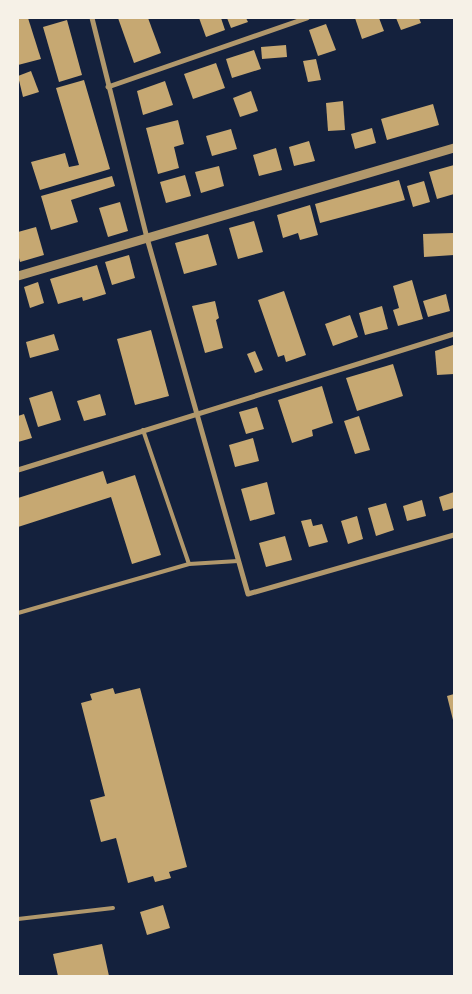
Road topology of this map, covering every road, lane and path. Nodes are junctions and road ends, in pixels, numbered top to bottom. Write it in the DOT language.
graph roads {
  1 [pos="92,18"];
  2 [pos="307,18"];
  3 [pos="108,87"];
  4 [pos="454,148"];
  5 [pos="147,238"];
  6 [pos="18,276"];
  7 [pos="454,334"];
  8 [pos="196,413"];
  9 [pos="143,430"];
  10 [pos="18,470"];
  11 [pos="454,535"];
  12 [pos="238,561"];
  13 [pos="189,564"];
  14 [pos="18,613"];
  15 [pos="113,908"];
  16 [pos="18,919"];
  1 -- 3 [label="street"];
  2 -- 3 [label="street"];
  3 -- 5 [label="street"];
  4 -- 5 [label="street"];
  5 -- 6 [label="street"];
  5 -- 8 [label="street"];
  7 -- 8 [label="street"];
  8 -- 9 [label="street"];
  8 -- 12 [label="street"];
  9 -- 10 [label="street"];
  9 -- 13 [label="lane"];
  11 -- 12 [label="street"];
  12 -- 13 [label="lane"];
  13 -- 14 [label="lane"];
  15 -- 16 [label="lane"];
}
